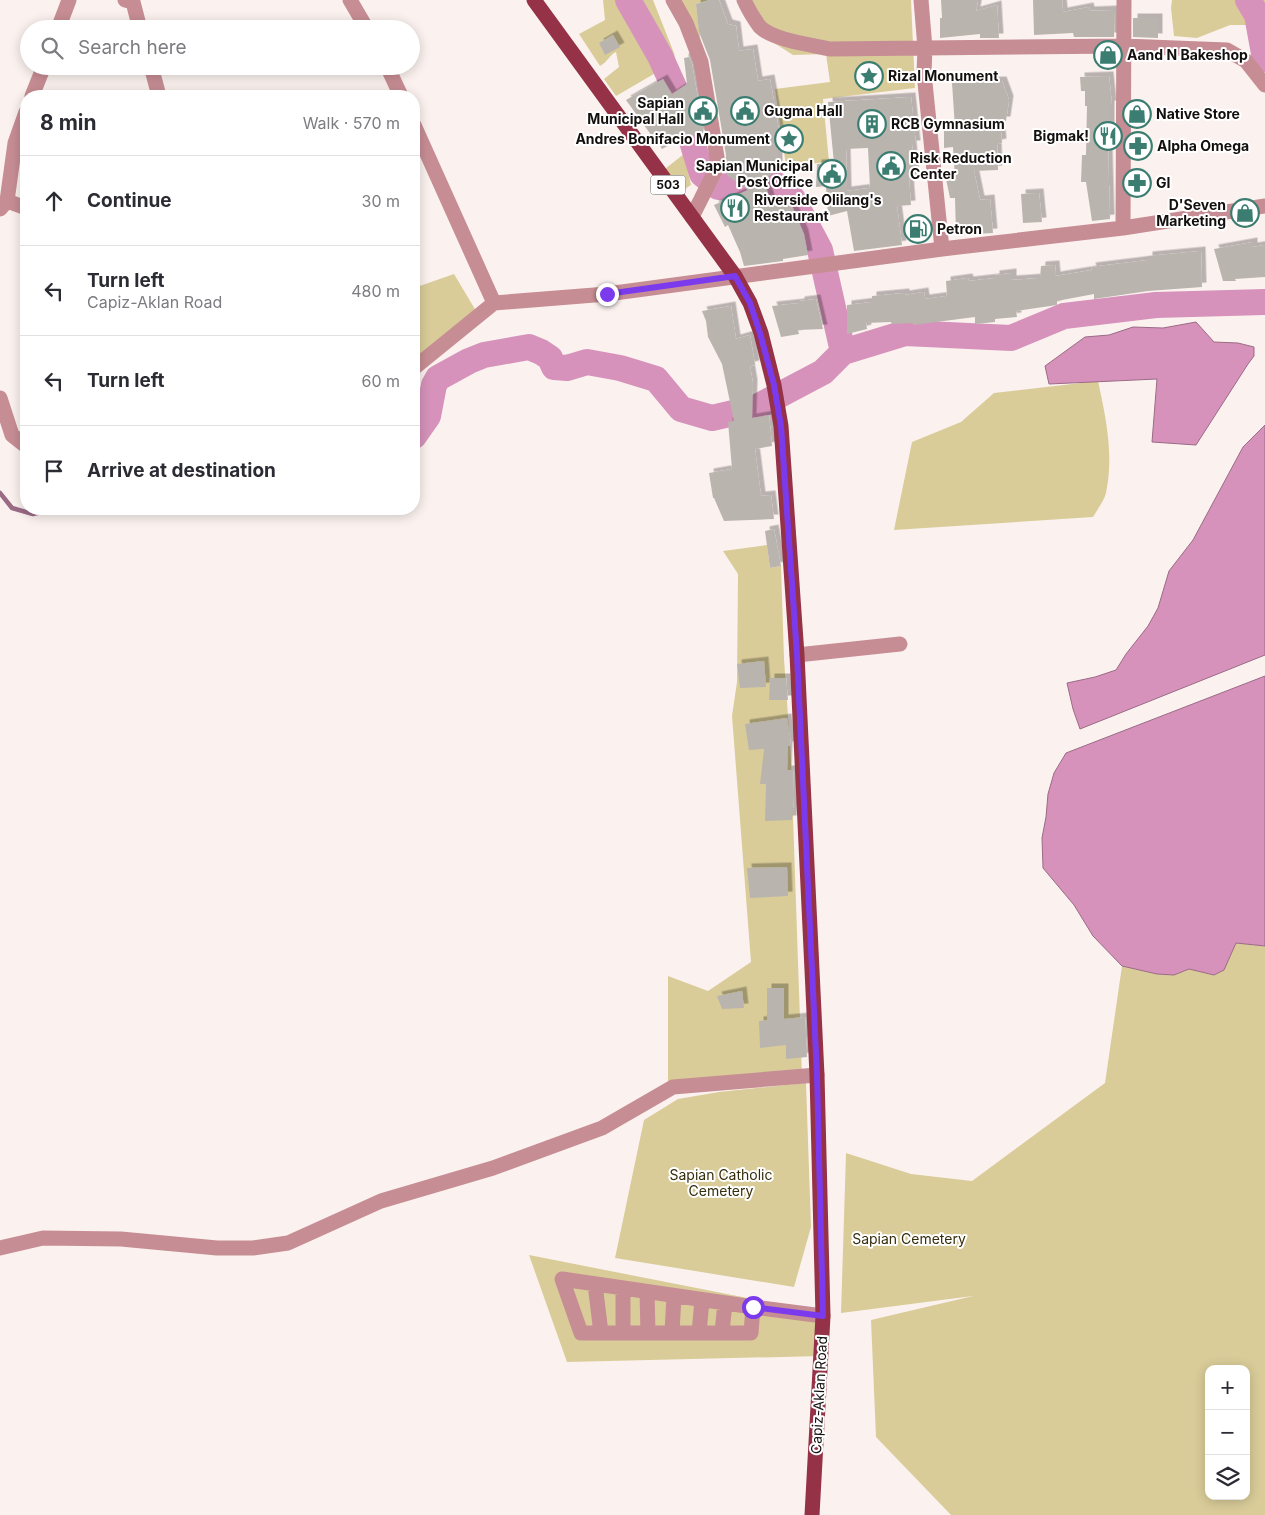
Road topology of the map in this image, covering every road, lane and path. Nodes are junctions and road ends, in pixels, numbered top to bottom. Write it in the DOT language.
graph roads {
  1 [pos="69,0"];
  2 [pos="125,0"];
  3 [pos="350,0"];
  4 [pos="534,0"];
  5 [pos="673,0"];
  6 [pos="744,0"];
  7 [pos="921,0"];
  8 [pos="1124,0"];
  9 [pos="61,20"];
  10 [pos="138,20"];
  11 [pos="362,20"];
  12 [pos="1124,46"];
  13 [pos="925,48"];
  14 [pos="40,75"];
  15 [pos="153,75"];
  16 [pos="391,75"];
  17 [pos="1265,85"];
  18 [pos="34,90"];
  19 [pos="157,90"];
  20 [pos="398,90"];
  21 [pos="20,129"];
  22 [pos="420,138"];
  23 [pos="4,205"];
  24 [pos="1265,206"];
  25 [pos="20,207"];
  26 [pos="692,217"];
  27 [pos="1122,228"];
  28 [pos="942,249"];
  29 [pos="735,276"];
  30 [pos="494,303"];
  31 [pos="420,363"];
  32 [pos="0,398"];
  33 [pos="20,441"];
  34 [pos="900,644"];
  35 [pos="797,655"];
  36 [pos="817,1075"];
  37 [pos="0,1248"];
  38 [pos="595,1284"];
  39 [pos="623,1289"];
  40 [pos="647,1292"];
  41 [pos="674,1296"];
  42 [pos="702,1300"];
  43 [pos="725,1303"];
  44 [pos="753,1307"];
  45 [pos="823,1316"];
  46 [pos="672,1332"];
  47 [pos="722,1332"];
  48 [pos="601,1333"];
  49 [pos="624,1333"];
  50 [pos="648,1333"];
  51 [pos="699,1333"];
  52 [pos="812,1515"];
  1 -- 9 [label="street"];
  2 -- 10 [label="street"];
  3 -- 11 [label="street"];
  4 -- 26 [label="main road, Capiz-Aklan Road / 503"];
  5 -- 26 [label="street"];
  6 -- 13 [label="street"];
  7 -- 13 [label="street"];
  8 -- 12 [label="street"];
  12 -- 13 [label="street"];
  12 -- 17 [label="street"];
  12 -- 27 [label="street"];
  13 -- 28 [label="street"];
  14 -- 18 [label="street"];
  15 -- 19 [label="street"];
  16 -- 20 [label="street"];
  21 -- 23 [label="street"];
  22 -- 30 [label="street"];
  23 -- 25 [label="street"];
  24 -- 27 [label="street"];
  26 -- 29 [label="main road, Capiz-Aklan Road / 503"];
  27 -- 28 [label="street"];
  28 -- 29 [label="street"];
  29 -- 30 [label="street"];
  29 -- 35 [label="main road, Capiz-Aklan Road / 503"];
  30 -- 31 [label="street"];
  32 -- 33 [label="street"];
  34 -- 35 [label="street"];
  35 -- 36 [label="main road, Capiz-Aklan Road / 503"];
  36 -- 37 [label="street"];
  36 -- 45 [label="main road, Capiz-Aklan Road / 503"];
  38 -- 39 [label="street"];
  38 -- 48 [label="street"];
  38 -- 48 [label="street"];
  39 -- 40 [label="street"];
  39 -- 49 [label="street"];
  40 -- 41 [label="street"];
  40 -- 50 [label="street"];
  41 -- 42 [label="street"];
  41 -- 46 [label="street"];
  42 -- 43 [label="street"];
  42 -- 51 [label="street"];
  43 -- 44 [label="street"];
  43 -- 47 [label="street"];
  44 -- 45 [label="street"];
  44 -- 47 [label="street"];
  45 -- 52 [label="main road, Capiz-Aklan Road / 503"];
  46 -- 50 [label="street"];
  46 -- 51 [label="street"];
  47 -- 51 [label="street"];
  48 -- 49 [label="street"];
  49 -- 50 [label="street"];
}
